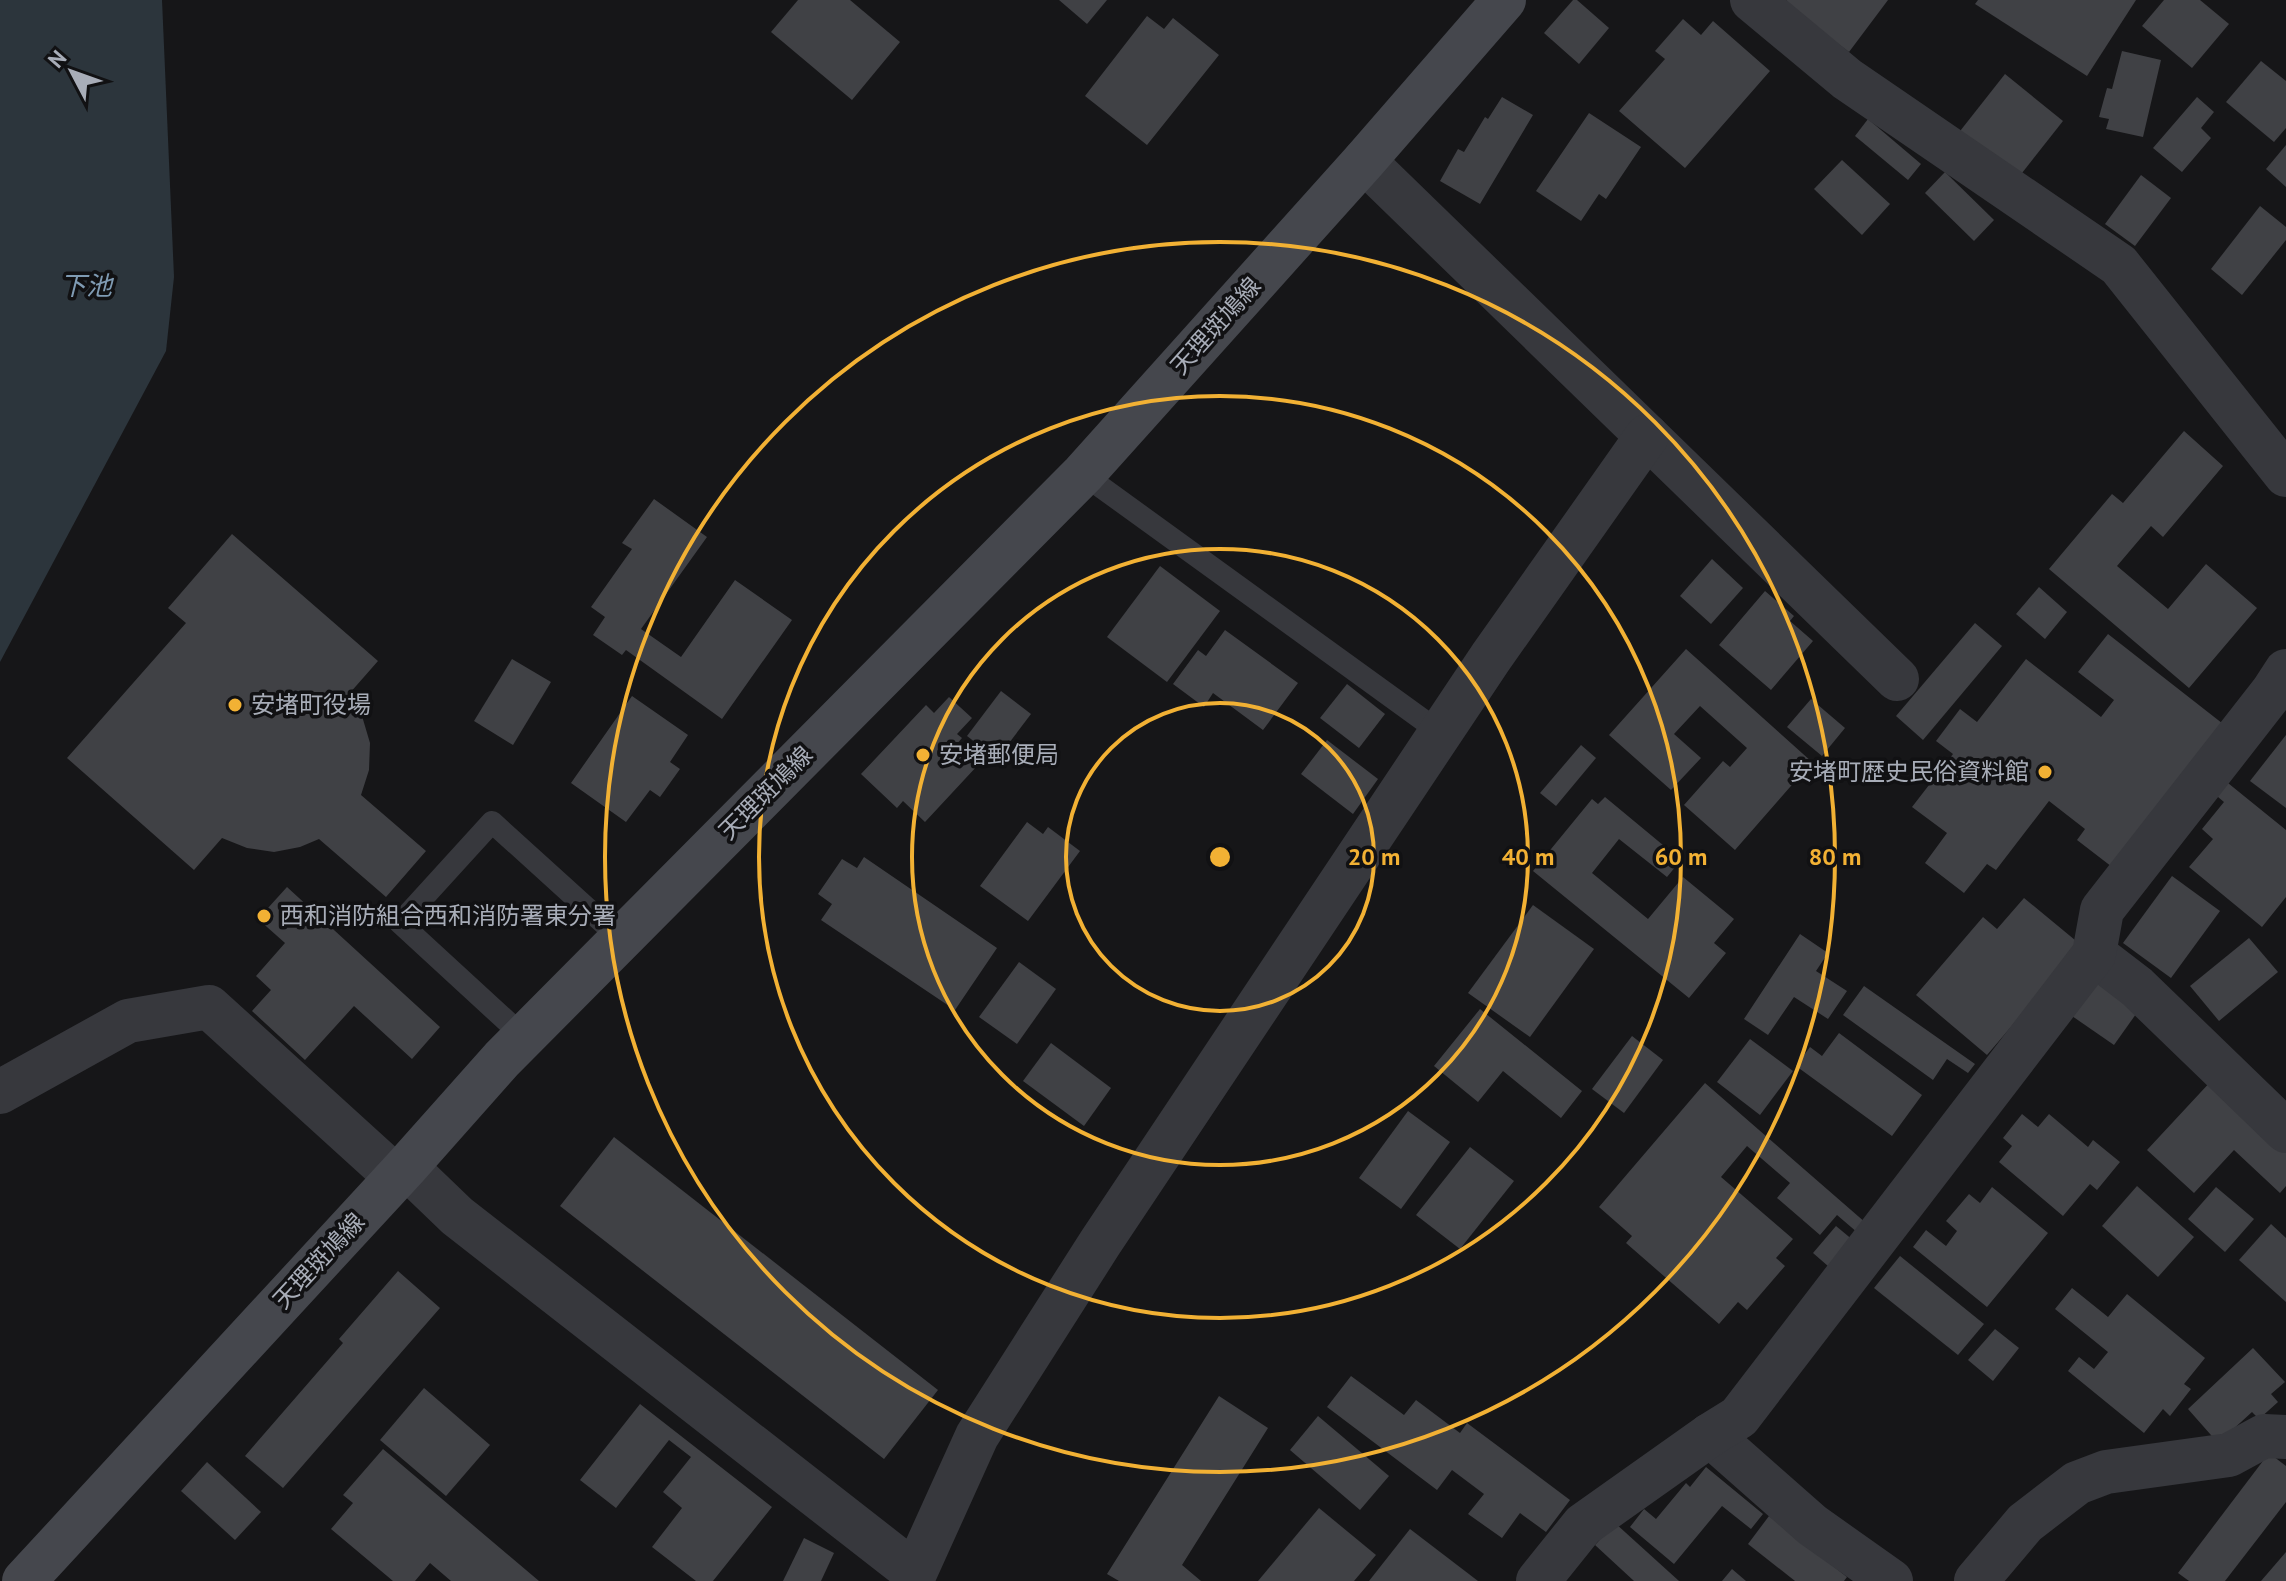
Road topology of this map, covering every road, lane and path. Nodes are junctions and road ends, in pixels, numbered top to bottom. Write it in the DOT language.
graph roads {
  1 [pos="1504,0"];
  2 [pos="1752,0"];
  3 [pos="1364,161"];
  4 [pos="1647,436"];
  5 [pos="1083,474"];
  6 [pos="2286,475"];
  7 [pos="2286,671"];
  8 [pos="1897,679"];
  9 [pos="1441,733"];
  10 [pos="621,939"];
  11 [pos="2094,954"];
  12 [pos="524,1037"];
  13 [pos="0,1092"];
  14 [pos="2286,1131"];
  15 [pos="401,1172"];
  16 [pos="1710,1435"];
  17 [pos="2286,1437"];
  18 [pos="921,1577"];
  19 [pos="24,1581"];
  20 [pos="1538,1581"];
  21 [pos="1891,1581"];
  22 [pos="1976,1581"];
  1 -- 3 [label="main road, 天理斑鳩線"];
  2 -- 6 [label="street"];
  3 -- 4 [label="street"];
  3 -- 5 [label="main road, 天理斑鳩線"];
  4 -- 8 [label="street"];
  4 -- 9 [label="street"];
  5 -- 9 [label="lane"];
  5 -- 10 [label="main road, 天理斑鳩線"];
  7 -- 11 [label="street"];
  9 -- 18 [label="street"];
  10 -- 12 [label="main road, 天理斑鳩線"];
  10 -- 12 [label="lane"];
  11 -- 14 [label="street"];
  11 -- 16 [label="street"];
  12 -- 15 [label="main road, 天理斑鳩線"];
  13 -- 15 [label="street"];
  15 -- 18 [label="street"];
  15 -- 19 [label="main road, 天理斑鳩線"];
  16 -- 20 [label="street"];
  16 -- 21 [label="street"];
  17 -- 22 [label="street"];
}
